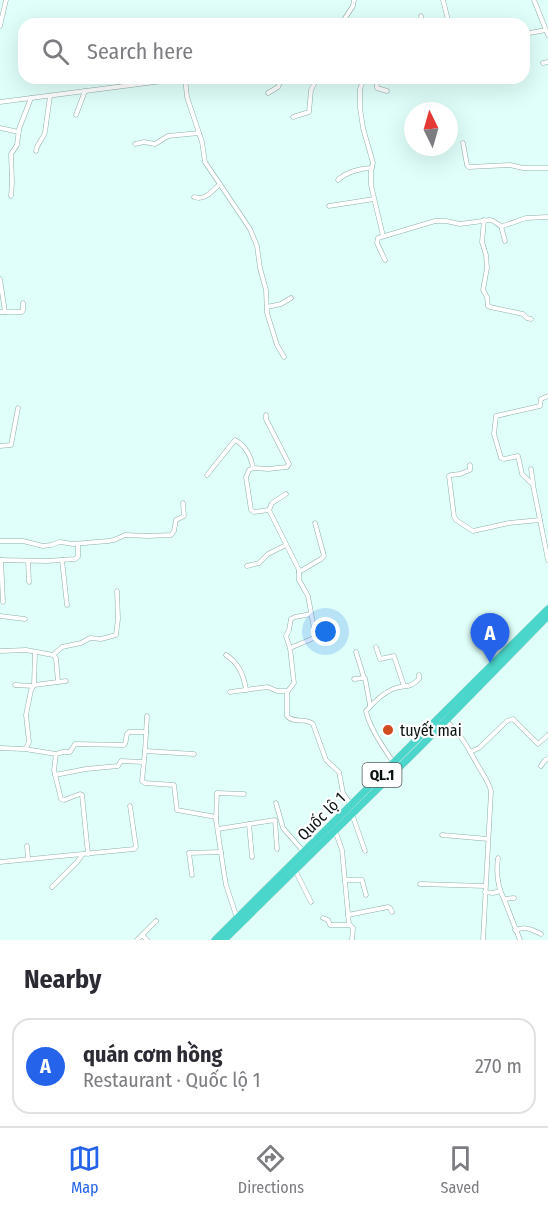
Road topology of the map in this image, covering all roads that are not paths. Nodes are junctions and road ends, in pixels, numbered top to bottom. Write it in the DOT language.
graph roads {
  1 [pos="6,0"];
  2 [pos="354,0"];
  3 [pos="443,0"];
  4 [pos="534,0"];
  5 [pos="345,18"];
  6 [pos="448,18"];
  7 [pos="548,21"];
  8 [pos="542,22"];
  9 [pos="0,26"];
  10 [pos="530,33"];
  11 [pos="547,33"];
  12 [pos="132,84"];
  13 [pos="186,84"];
  14 [pos="279,84"];
  15 [pos="314,84"];
  16 [pos="362,84"];
  17 [pos="377,84"];
  18 [pos="85,91"];
  19 [pos="387,91"];
  20 [pos="268,93"];
  21 [pos="50,96"];
  22 [pos="31,98"];
  23 [pos="0,102"];
  24 [pos="76,115"];
  25 [pos="293,117"];
  26 [pos="0,128"];
  27 [pos="19,132"];
  28 [pos="199,133"];
  29 [pos="463,143"];
  30 [pos="135,144"];
  31 [pos="36,151"];
  32 [pos="372,168"];
  33 [pos="548,168"];
  34 [pos="338,180"];
  35 [pos="220,184"];
  36 [pos="11,196"];
  37 [pos="194,197"];
  38 [pos="374,199"];
  39 [pos="329,206"];
  40 [pos="548,217"];
  41 [pos="484,220"];
  42 [pos="501,226"];
  43 [pos="383,236"];
  44 [pos="505,242"];
  45 [pos="385,260"];
  46 [pos="0,279"];
  47 [pos="291,298"];
  48 [pos="22,303"];
  49 [pos="270,307"];
  50 [pos="2,312"];
  51 [pos="531,319"];
  52 [pos="284,357"];
  53 [pos="548,396"];
  54 [pos="18,408"];
  55 [pos="266,415"];
  56 [pos="0,446"];
  57 [pos="470,465"];
  58 [pos="253,468"];
  59 [pos="531,469"];
  60 [pos="207,475"];
  61 [pos="533,484"];
  62 [pos="286,494"];
  63 [pos="183,503"];
  64 [pos="269,510"];
  65 [pos="540,520"];
  66 [pos="315,523"];
  67 [pos="0,541"];
  68 [pos="78,544"];
  69 [pos="286,545"];
  70 [pos="0,560"];
  71 [pos="62,560"];
  72 [pos="548,560"];
  73 [pos="28,561"];
  74 [pos="247,566"];
  75 [pos="299,572"];
  76 [pos="29,582"];
  77 [pos="117,591"];
  78 [pos="3,602"];
  79 [pos="67,605"];
  80 [pos="548,609"];
  81 [pos="311,614"];
  82 [pos="0,616"];
  83 [pos="548,616"];
  84 [pos="25,619"];
  85 [pos="376,647"];
  86 [pos="290,648"];
  87 [pos="0,651"];
  88 [pos="35,652"];
  89 [pos="356,652"];
  90 [pos="53,655"];
  91 [pos="226,656"];
  92 [pos="419,675"];
  93 [pos="364,678"];
  94 [pos="354,679"];
  95 [pos="66,681"];
  96 [pos="58,682"];
  97 [pos="15,685"];
  98 [pos="34,685"];
  99 [pos="404,686"];
  100 [pos="246,690"];
  101 [pos="288,691"];
  102 [pos="230,692"];
  103 [pos="370,706"];
  104 [pos="147,716"];
  105 [pos="444,718"];
  106 [pos="146,732"];
  107 [pos="548,735"];
  108 [pos="0,747"];
  109 [pos="25,749"];
  110 [pos="145,751"];
  111 [pos="470,752"];
  112 [pos="56,754"];
  113 [pos="194,754"];
  114 [pos="548,759"];
  115 [pos="143,762"];
  116 [pos="394,763"];
  117 [pos="541,766"];
  118 [pos="56,775"];
  119 [pos="244,794"];
  120 [pos="276,803"];
  121 [pos="130,806"];
  122 [pos="351,809"];
  123 [pos="216,817"];
  124 [pos="249,824"];
  125 [pos="218,829"];
  126 [pos="334,830"];
  127 [pos="442,835"];
  128 [pos="488,839"];
  129 [pos="27,846"];
  130 [pos="278,849"];
  131 [pos="365,851"];
  132 [pos="221,852"];
  133 [pos="304,852"];
  134 [pos="82,854"];
  135 [pos="88,854"];
  136 [pos="252,856"];
  137 [pos="28,858"];
  138 [pos="498,858"];
  139 [pos="0,862"];
  140 [pos="295,869"];
  141 [pos="192,875"];
  142 [pos="345,880"];
  143 [pos="420,884"];
  144 [pos="485,886"];
  145 [pos="52,887"];
  146 [pos="500,891"];
  147 [pos="489,892"];
  148 [pos="366,895"];
  149 [pos="514,898"];
  150 [pos="504,899"];
  151 [pos="311,902"];
  152 [pos="392,912"];
  153 [pos="348,915"];
  154 [pos="237,918"];
  155 [pos="323,918"];
  156 [pos="156,921"];
  157 [pos="350,925"];
  158 [pos="515,930"];
  159 [pos="541,934"];
  160 [pos="142,935"];
  161 [pos="137,940"];
  162 [pos="147,940"];
  163 [pos="215,940"];
  164 [pos="224,940"];
  165 [pos="352,940"];
  166 [pos="483,940"];
  167 [pos="520,940"];
  1 -- 9 [label="street"];
  2 -- 5 [label="street"];
  3 -- 6 [label="street"];
  4 -- 8 [label="street"];
  7 -- 8 [label="street"];
  8 -- 11 [label="street"];
  10 -- 11 [label="street"];
  12 -- 18 [label="street"];
  13 -- 28 [label="street"];
  14 -- 20 [label="street"];
  15 -- 25 [label="street"];
  16 -- 32 [label="street"];
  17 -- 19 [label="street"];
  18 -- 21 [label="street"];
  18 -- 24 [label="street"];
  21 -- 22 [label="street"];
  21 -- 31 [label="street"];
  22 -- 23 [label="street"];
  22 -- 27 [label="street"];
  26 -- 27 [label="street"];
  27 -- 36 [label="street"];
  28 -- 30 [label="street"];
  28 -- 35 [label="street"];
  29 -- 33 [label="street"];
  32 -- 34 [label="street"];
  32 -- 38 [label="street"];
  35 -- 37 [label="street"];
  35 -- 49 [label="street"];
  38 -- 39 [label="street"];
  38 -- 43 [label="street"];
  40 -- 42 [label="street"];
  41 -- 42 [label="street"];
  41 -- 43 [label="street"];
  41 -- 51 [label="street"];
  42 -- 44 [label="street"];
  43 -- 45 [label="street"];
  46 -- 50 [label="street"];
  47 -- 49 [label="street"];
  48 -- 50 [label="street"];
  49 -- 52 [label="street"];
  53 -- 61 [label="street"];
  54 -- 56 [label="street"];
  55 -- 58 [label="street"];
  57 -- 65 [label="street"];
  58 -- 60 [label="street"];
  58 -- 64 [label="street"];
  59 -- 61 [label="street"];
  61 -- 65 [label="street"];
  62 -- 64 [label="street"];
  63 -- 68 [label="street"];
  64 -- 69 [label="street"];
  65 -- 72 [label="street"];
  66 -- 75 [label="street"];
  67 -- 68 [label="street"];
  68 -- 71 [label="street"];
  69 -- 74 [label="street"];
  69 -- 75 [label="street"];
  70 -- 73 [label="street"];
  70 -- 78 [label="street"];
  71 -- 73 [label="street"];
  71 -- 79 [label="street"];
  73 -- 76 [label="street"];
  75 -- 81 [label="street"];
  77 -- 90 [label="street"];
  80 -- 105 [label="highway, Quốc lộ 1 / QL.1"];
  81 -- 86 [label="street"];
  81 -- 86 [label="street"];
  82 -- 84 [label="street"];
  83 -- 105 [label="highway, Quốc lộ 1 / QL.1"];
  85 -- 99 [label="street"];
  86 -- 101 [label="street"];
  87 -- 88 [label="street"];
  88 -- 90 [label="street"];
  88 -- 98 [label="street"];
  89 -- 93 [label="street"];
  90 -- 96 [label="street"];
  91 -- 100 [label="street"];
  92 -- 99 [label="street"];
  93 -- 94 [label="street"];
  93 -- 103 [label="street"];
  95 -- 96 [label="street"];
  96 -- 98 [label="street"];
  97 -- 98 [label="street"];
  98 -- 109 [label="street"];
  99 -- 103 [label="street"];
  100 -- 101 [label="street"];
  100 -- 102 [label="street"];
  101 -- 122 [label="street"];
  103 -- 116 [label="street"];
  104 -- 106 [label="street"];
  105 -- 111 [label="street"];
  105 -- 116 [label="highway, Quốc lộ 1 / QL.1"];
  105 -- 122 [label="highway, Quốc lộ 1 / QL.1"];
  106 -- 110 [label="street"];
  106 -- 112 [label="street"];
  107 -- 111 [label="street"];
  108 -- 109 [label="street"];
  109 -- 112 [label="street"];
  110 -- 113 [label="street"];
  110 -- 115 [label="street"];
  111 -- 128 [label="street"];
  112 -- 118 [label="street"];
  114 -- 117 [label="street"];
  115 -- 118 [label="street"];
  115 -- 123 [label="street"];
  116 -- 122 [label="highway, Quốc lộ 1 / QL.1"];
  118 -- 135 [label="street"];
  119 -- 123 [label="street"];
  120 -- 133 [label="street"];
  121 -- 135 [label="street"];
  122 -- 126 [label="highway, Quốc lộ 1 / QL.1"];
  122 -- 131 [label="street"];
  122 -- 133 [label="highway, Quốc lộ 1 / QL.1"];
  123 -- 125 [label="street"];
  124 -- 125 [label="street"];
  124 -- 130 [label="street"];
  124 -- 136 [label="street"];
  125 -- 132 [label="street"];
  126 -- 140 [label="highway, Quốc lộ 1 / QL.1"];
  126 -- 142 [label="street"];
  127 -- 128 [label="street"];
  128 -- 144 [label="street"];
  129 -- 137 [label="street"];
  132 -- 141 [label="street"];
  132 -- 154 [label="street"];
  133 -- 154 [label="highway, Quốc lộ 1 / QL.1"];
  134 -- 135 [label="street"];
  134 -- 137 [label="street"];
  134 -- 145 [label="street"];
  137 -- 139 [label="street"];
  138 -- 146 [label="street"];
  140 -- 151 [label="street"];
  140 -- 164 [label="highway, Quốc lộ 1 / QL.1"];
  142 -- 148 [label="street"];
  142 -- 153 [label="street"];
  143 -- 144 [label="street"];
  144 -- 147 [label="street"];
  146 -- 147 [label="street"];
  146 -- 150 [label="street"];
  147 -- 166 [label="street"];
  149 -- 150 [label="street"];
  150 -- 158 [label="street"];
  152 -- 153 [label="street"];
  153 -- 157 [label="street"];
  154 -- 163 [label="highway, Quốc lộ 1 / QL.1"];
  155 -- 157 [label="street"];
  156 -- 160 [label="street"];
  157 -- 165 [label="street"];
  158 -- 159 [label="street"];
  158 -- 167 [label="street"];
  160 -- 161 [label="street"];
  160 -- 162 [label="street"];
}
